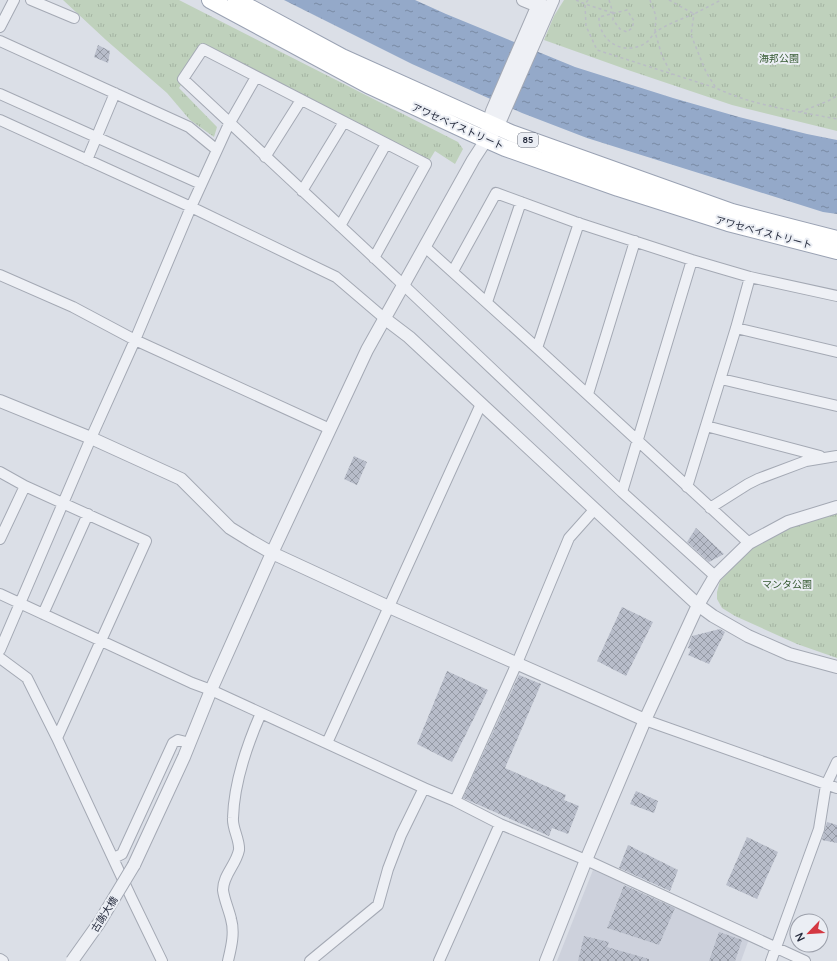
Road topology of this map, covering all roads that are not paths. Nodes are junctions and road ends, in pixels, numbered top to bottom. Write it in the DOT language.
graph roads {
  1 [pos="14,0"];
  2 [pos="31,0"];
  3 [pos="210,0"];
  4 [pos="236,0"];
  5 [pos="523,0"];
  6 [pos="545,4"];
  7 [pos="74,18"];
  8 [pos="0,26"];
  9 [pos="0,41"];
  10 [pos="256,76"];
  11 [pos="115,93"];
  12 [pos="0,94"];
  13 [pos="301,100"];
  14 [pos="0,120"];
  15 [pos="495,120"];
  16 [pos="344,122"];
  17 [pos="229,123"];
  18 [pos="96,137"];
  19 [pos="486,140"];
  20 [pos="386,144"];
  21 [pos="217,150"];
  22 [pos="266,157"];
  23 [pos="86,160"];
  24 [pos="201,184"];
  25 [pos="302,191"];
  26 [pos="521,202"];
  27 [pos="190,207"];
  28 [pos="579,223"];
  29 [pos="340,226"];
  30 [pos="837,239"];
  31 [pos="635,241"];
  32 [pos="425,247"];
  33 [pos="837,252"];
  34 [pos="374,258"];
  35 [pos="692,260"];
  36 [pos="453,271"];
  37 [pos="0,275"];
  38 [pos="750,277"];
  39 [pos="404,285"];
  40 [pos="837,296"];
  41 [pos="487,302"];
  42 [pos="384,318"];
  43 [pos="736,328"];
  44 [pos="135,340"];
  45 [pos="537,348"];
  46 [pos="837,352"];
  47 [pos="721,379"];
  48 [pos="588,394"];
  49 [pos="0,401"];
  50 [pos="481,404"];
  51 [pos="837,406"];
  52 [pos="706,426"];
  53 [pos="330,429"];
  54 [pos="91,438"];
  55 [pos="638,440"];
  56 [pos="837,456"];
  57 [pos="825,458"];
  58 [pos="0,472"];
  59 [pos="25,486"];
  60 [pos="688,487"];
  61 [pos="622,492"];
  62 [pos="64,503"];
  63 [pos="837,507"];
  64 [pos="710,508"];
  65 [pos="594,510"];
  66 [pos="88,514"];
  67 [pos="0,539"];
  68 [pos="749,543"];
  69 [pos="272,552"];
  70 [pos="715,576"];
  71 [pos="0,594"];
  72 [pos="20,603"];
  73 [pos="698,605"];
  74 [pos="389,607"];
  75 [pos="43,614"];
  76 [pos="101,641"];
  77 [pos="0,650"];
  78 [pos="0,658"];
  79 [pos="517,662"];
  80 [pos="837,667"];
  81 [pos="211,690"];
  82 [pos="261,713"];
  83 [pos="645,720"];
  84 [pos="58,738"];
  85 [pos="190,743"];
  86 [pos="327,743"];
  87 [pos="837,762"];
  88 [pos="826,784"];
  89 [pos="424,788"];
  90 [pos="837,788"];
  91 [pos="455,801"];
  92 [pos="500,824"];
  93 [pos="114,858"];
  94 [pos="586,860"];
  95 [pos="776,948"];
  96 [pos="0,959"];
  97 [pos="3,961"];
  98 [pos="72,961"];
  99 [pos="162,961"];
  100 [pos="228,961"];
  101 [pos="310,961"];
  102 [pos="439,961"];
  103 [pos="546,961"];
  104 [pos="771,961"];
  105 [pos="805,961"];
  1 -- 8 [label="street"];
  2 -- 7 [label="street"];
  3 -- 19 [label="main road, アワセベイストリート / 85"];
  4 -- 15 [label="main road, アワセベイストリート / 85"];
  5 -- 6 [label="street"];
  6 -- 15 [label="street, 古謝大橋"];
  9 -- 11 [label="street"];
  10 -- 13 [label="street"];
  10 -- 17 [label="street"];
  10 -- 17 [label="street"];
  11 -- 18 [label="street"];
  11 -- 21 [label="street"];
  12 -- 18 [label="street"];
  13 -- 16 [label="street"];
  13 -- 22 [label="street"];
  14 -- 23 [label="street"];
  15 -- 19 [label="street, 古謝大橋"];
  15 -- 30 [label="main road, アワセベイストリート / 85"];
  16 -- 20 [label="street"];
  16 -- 25 [label="street"];
  17 -- 21 [label="street"];
  17 -- 22 [label="street"];
  18 -- 23 [label="street"];
  18 -- 24 [label="street"];
  19 -- 32 [label="street, 古謝大橋"];
  19 -- 33 [label="main road, アワセベイストリート / 85"];
  20 -- 29 [label="street"];
  20 -- 34 [label="street"];
  21 -- 24 [label="street"];
  22 -- 25 [label="street"];
  23 -- 27 [label="street"];
  24 -- 27 [label="street"];
  25 -- 29 [label="street"];
  26 -- 28 [label="street"];
  26 -- 36 [label="street"];
  26 -- 41 [label="street"];
  27 -- 42 [label="street"];
  27 -- 44 [label="street"];
  28 -- 31 [label="street"];
  28 -- 45 [label="street"];
  29 -- 34 [label="street"];
  31 -- 35 [label="street"];
  31 -- 48 [label="street"];
  32 -- 36 [label="street"];
  32 -- 39 [label="street, 古謝大橋"];
  34 -- 39 [label="street"];
  35 -- 38 [label="street"];
  35 -- 55 [label="street"];
  36 -- 41 [label="street"];
  37 -- 44 [label="street"];
  38 -- 40 [label="street"];
  38 -- 43 [label="street"];
  39 -- 42 [label="street, 古謝大橋"];
  39 -- 61 [label="street"];
  41 -- 45 [label="street"];
  42 -- 50 [label="street"];
  42 -- 53 [label="street, 古謝大橋"];
  43 -- 46 [label="street"];
  43 -- 47 [label="street"];
  44 -- 53 [label="street"];
  44 -- 54 [label="street"];
  45 -- 48 [label="street"];
  47 -- 51 [label="street"];
  47 -- 52 [label="street"];
  48 -- 55 [label="street"];
  49 -- 54 [label="street"];
  50 -- 65 [label="street"];
  50 -- 74 [label="street"];
  52 -- 57 [label="street"];
  52 -- 60 [label="street"];
  53 -- 69 [label="street, 古謝大橋"];
  54 -- 62 [label="street"];
  54 -- 69 [label="street"];
  55 -- 60 [label="street"];
  55 -- 61 [label="street"];
  56 -- 57 [label="street"];
  57 -- 64 [label="street"];
  58 -- 59 [label="street"];
  59 -- 62 [label="street"];
  59 -- 67 [label="street"];
  60 -- 64 [label="street"];
  61 -- 70 [label="street"];
  62 -- 66 [label="street"];
  62 -- 72 [label="street"];
  63 -- 68 [label="street"];
  64 -- 68 [label="street"];
  65 -- 73 [label="street"];
  65 -- 79 [label="street"];
  66 -- 75 [label="street"];
  66 -- 76 [label="street"];
  68 -- 70 [label="street"];
  69 -- 74 [label="street"];
  69 -- 81 [label="street, 古謝大橋"];
  70 -- 73 [label="street"];
  71 -- 72 [label="street"];
  72 -- 75 [label="street"];
  72 -- 77 [label="street"];
  73 -- 80 [label="street"];
  73 -- 83 [label="street"];
  74 -- 79 [label="street"];
  74 -- 86 [label="street"];
  75 -- 76 [label="street"];
  76 -- 81 [label="street"];
  76 -- 84 [label="street"];
  78 -- 84 [label="street"];
  79 -- 83 [label="street"];
  79 -- 91 [label="street"];
  81 -- 82 [label="street"];
  81 -- 85 [label="street, 古謝大橋"];
  82 -- 86 [label="street"];
  82 -- 100 [label="street"];
  83 -- 88 [label="street"];
  83 -- 94 [label="street"];
  84 -- 93 [label="street"];
  85 -- 93 [label="street"];
  85 -- 98 [label="street, 古謝大橋, bridge"];
  86 -- 89 [label="street"];
  87 -- 88 [label="street"];
  88 -- 90 [label="street"];
  88 -- 95 [label="street"];
  89 -- 91 [label="street"];
  89 -- 101 [label="street"];
  91 -- 92 [label="street"];
  92 -- 94 [label="street"];
  92 -- 102 [label="street"];
  93 -- 99 [label="street"];
  94 -- 95 [label="street"];
  94 -- 103 [label="street"];
  95 -- 104 [label="street"];
  95 -- 105 [label="street"];
  96 -- 97 [label="street"];
}
